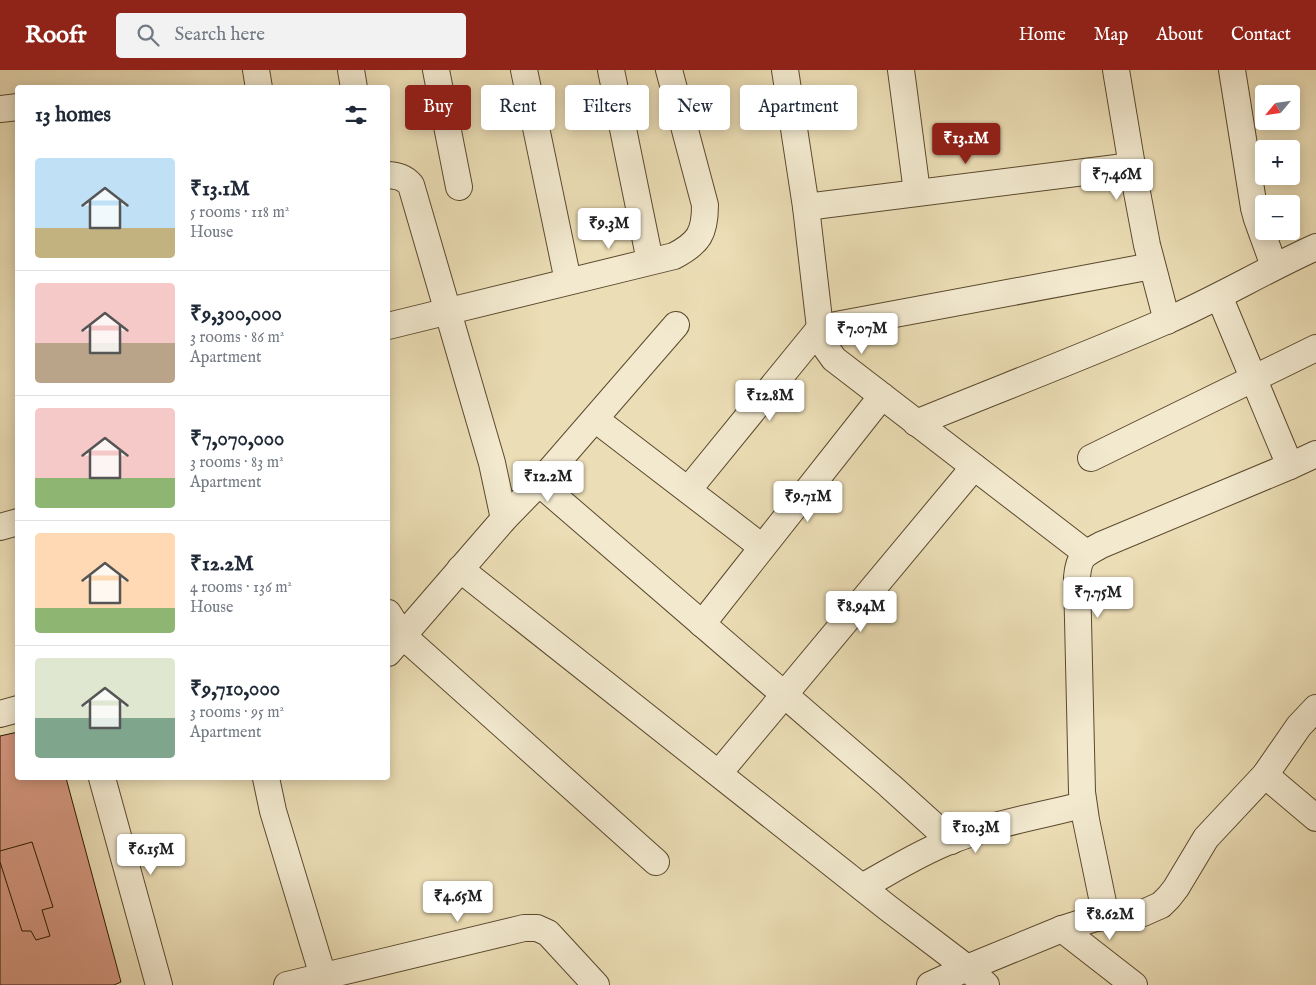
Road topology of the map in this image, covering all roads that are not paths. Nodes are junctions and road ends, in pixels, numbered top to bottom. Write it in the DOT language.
graph roads {
  1 [pos="256,70"];
  2 [pos="351,70"];
  3 [pos="436,70"];
  4 [pos="524,70"];
  5 [pos="611,70"];
  6 [pos="669,70"];
  7 [pos="785,70"];
  8 [pos="901,70"];
  9 [pos="1116,70"];
  10 [pos="1232,70"];
  11 [pos="258,85"];
  12 [pos="354,85"];
  13 [pos="15,107"];
  14 [pos="0,109"];
  15 [pos="1132,166"];
  16 [pos="390,175"];
  17 [pos="459,187"];
  18 [pos="917,192"];
  19 [pos="806,207"];
  20 [pos="1316,247"];
  21 [pos="650,261"];
  22 [pos="1152,266"];
  23 [pos="1274,266"];
  24 [pos="568,281"];
  25 [pos="1220,296"];
  26 [pos="447,311"];
  27 [pos="1167,321"];
  28 [pos="390,325"];
  29 [pos="676,325"];
  30 [pos="820,328"];
  31 [pos="1316,348"];
  32 [pos="1254,378"];
  33 [pos="882,396"];
  34 [pos="595,419"];
  35 [pos="916,423"];
  36 [pos="1316,454"];
  37 [pos="1091,458"];
  38 [pos="1290,466"];
  39 [pos="974,468"];
  40 [pos="539,483"];
  41 [pos="688,490"];
  42 [pos="504,519"];
  43 [pos="15,523"];
  44 [pos="0,527"];
  45 [pos="762,547"];
  46 [pos="1086,553"];
  47 [pos="460,569"];
  48 [pos="390,622"];
  49 [pos="702,624"];
  50 [pos="395,644"];
  51 [pos="783,694"];
  52 [pos="1316,708"];
  53 [pos="15,710"];
  54 [pos="0,714"];
  55 [pos="719,773"];
  56 [pos="1265,775"];
  57 [pos="103,780"];
  58 [pos="266,780"];
  59 [pos="1083,805"];
  60 [pos="1316,818"];
  61 [pos="951,840"];
  62 [pos="656,862"];
  63 [pos="862,887"];
  64 [pos="1106,917"];
  65 [pos="1062,929"];
  66 [pos="967,968"];
  67 [pos="323,976"];
  68 [pos="159,985"];
  69 [pos="287,985"];
  70 [pos="596,985"];
  71 [pos="930,985"];
  72 [pos="986,985"];
  73 [pos="1134,985"];
  1 -- 11 [label="street"];
  2 -- 12 [label="street"];
  3 -- 17 [label="street"];
  4 -- 24 [label="street"];
  5 -- 21 [label="street"];
  6 -- 21 [label="street"];
  7 -- 19 [label="street"];
  8 -- 18 [label="street"];
  9 -- 15 [label="street"];
  10 -- 23 [label="street"];
  13 -- 14 [label="street"];
  15 -- 18 [label="street"];
  15 -- 22 [label="street"];
  16 -- 26 [label="street"];
  18 -- 19 [label="street"];
  19 -- 30 [label="street"];
  20 -- 23 [label="street"];
  21 -- 24 [label="street"];
  22 -- 27 [label="street"];
  22 -- 30 [label="street"];
  23 -- 25 [label="street"];
  24 -- 26 [label="street"];
  25 -- 27 [label="street"];
  25 -- 32 [label="street"];
  26 -- 28 [label="street"];
  26 -- 42 [label="street"];
  27 -- 35 [label="street"];
  29 -- 34 [label="street"];
  30 -- 33 [label="street"];
  30 -- 41 [label="street"];
  31 -- 32 [label="street"];
  32 -- 37 [label="street"];
  32 -- 38 [label="street"];
  33 -- 35 [label="street"];
  33 -- 45 [label="street"];
  34 -- 40 [label="street"];
  34 -- 41 [label="street"];
  35 -- 39 [label="street"];
  36 -- 38 [label="street"];
  38 -- 46 [label="street"];
  39 -- 46 [label="street"];
  39 -- 51 [label="street"];
  40 -- 42 [label="street"];
  40 -- 49 [label="street"];
  41 -- 45 [label="street"];
  42 -- 47 [label="street"];
  43 -- 44 [label="street"];
  45 -- 49 [label="street"];
  46 -- 59 [label="street"];
  47 -- 50 [label="street"];
  47 -- 55 [label="street"];
  48 -- 50 [label="street"];
  49 -- 51 [label="street"];
  50 -- 62 [label="street"];
  51 -- 55 [label="street"];
  51 -- 61 [label="street"];
  52 -- 56 [label="street"];
  53 -- 54 [label="street"];
  55 -- 63 [label="street"];
  56 -- 60 [label="street"];
  56 -- 64 [label="street"];
  57 -- 68 [label="street"];
  58 -- 67 [label="street"];
  59 -- 61 [label="street"];
  59 -- 64 [label="street"];
  61 -- 63 [label="street"];
  63 -- 66 [label="street"];
  64 -- 65 [label="street"];
  65 -- 66 [label="street"];
  65 -- 73 [label="street"];
  66 -- 71 [label="street"];
  66 -- 72 [label="street"];
  67 -- 69 [label="street"];
  67 -- 70 [label="street"];
}
